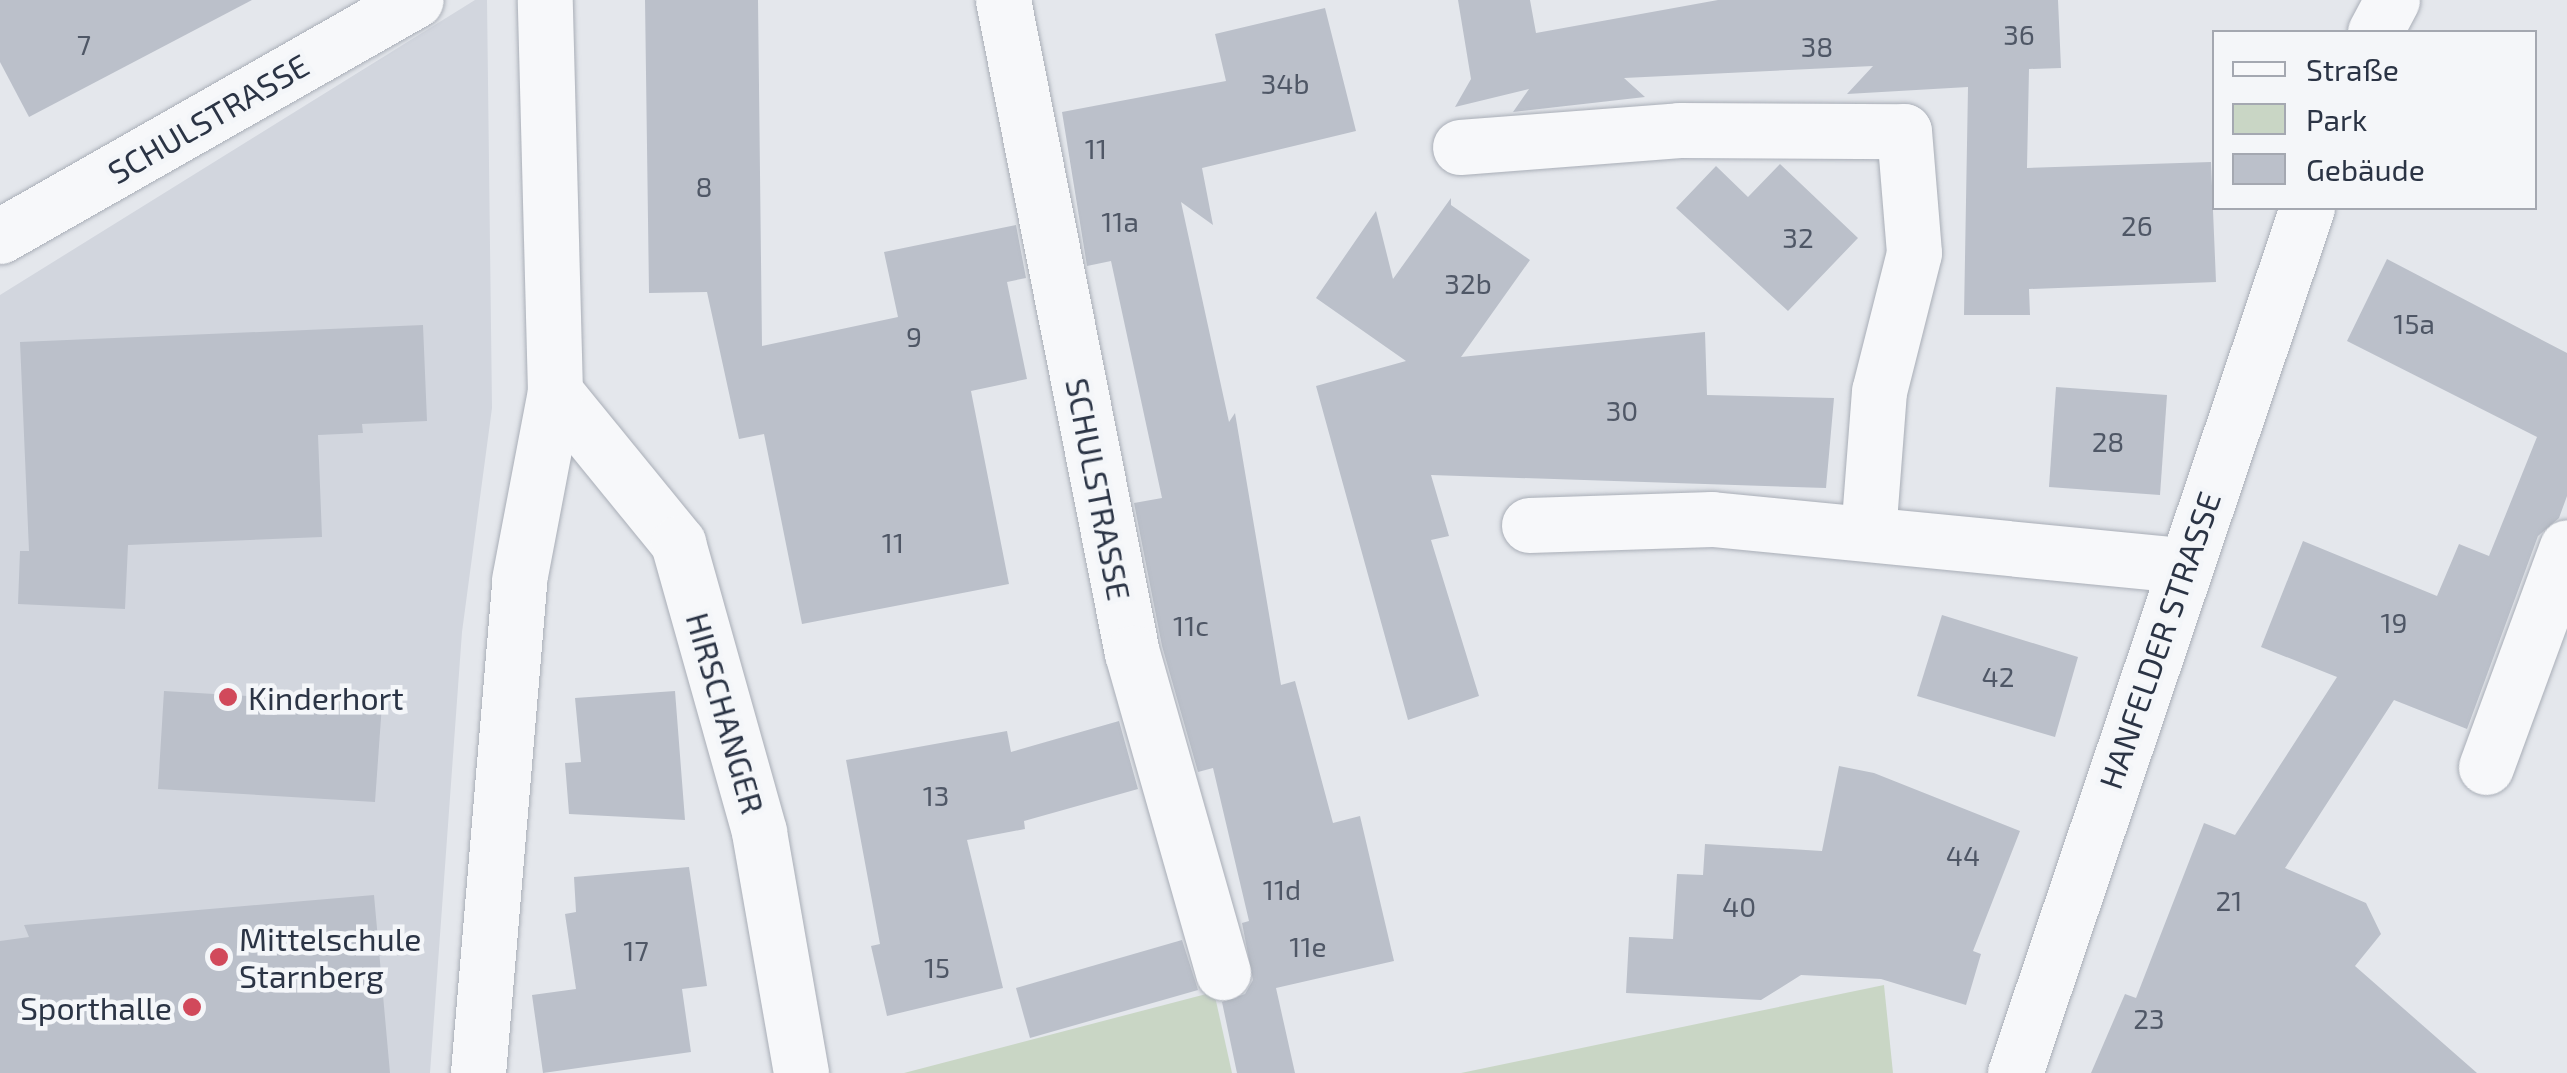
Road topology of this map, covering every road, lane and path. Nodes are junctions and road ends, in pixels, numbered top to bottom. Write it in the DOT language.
graph roads {
  1 [pos="416,0"];
  2 [pos="544,0"];
  3 [pos="1003,0"];
  4 [pos="2392,0"];
  5 [pos="2376,30"];
  6 [pos="1460,147"];
  7 [pos="2307,210"];
  8 [pos="0,236"];
  9 [pos="555,392"];
  10 [pos="1530,525"];
  11 [pos="1868,533"];
  12 [pos="2567,546"];
  13 [pos="2184,565"];
  14 [pos="2486,767"];
  15 [pos="1223,972"];
  16 [pos="478,1073"];
  17 [pos="801,1073"];
  18 [pos="2015,1073"];
  1 -- 8 [label="street, SCHULSTRASSE"];
  2 -- 9 [label="street"];
  3 -- 15 [label="street, SCHULSTRASSE"];
  4 -- 5 [label="street"];
  6 -- 11 [label="street"];
  7 -- 13 [label="street, HANFELDER STRASSE"];
  9 -- 16 [label="street"];
  9 -- 17 [label="street, HIRSCHANGER"];
  10 -- 11 [label="street"];
  11 -- 13 [label="street"];
  12 -- 14 [label="street"];
  13 -- 18 [label="street, HANFELDER STRASSE"];
}
